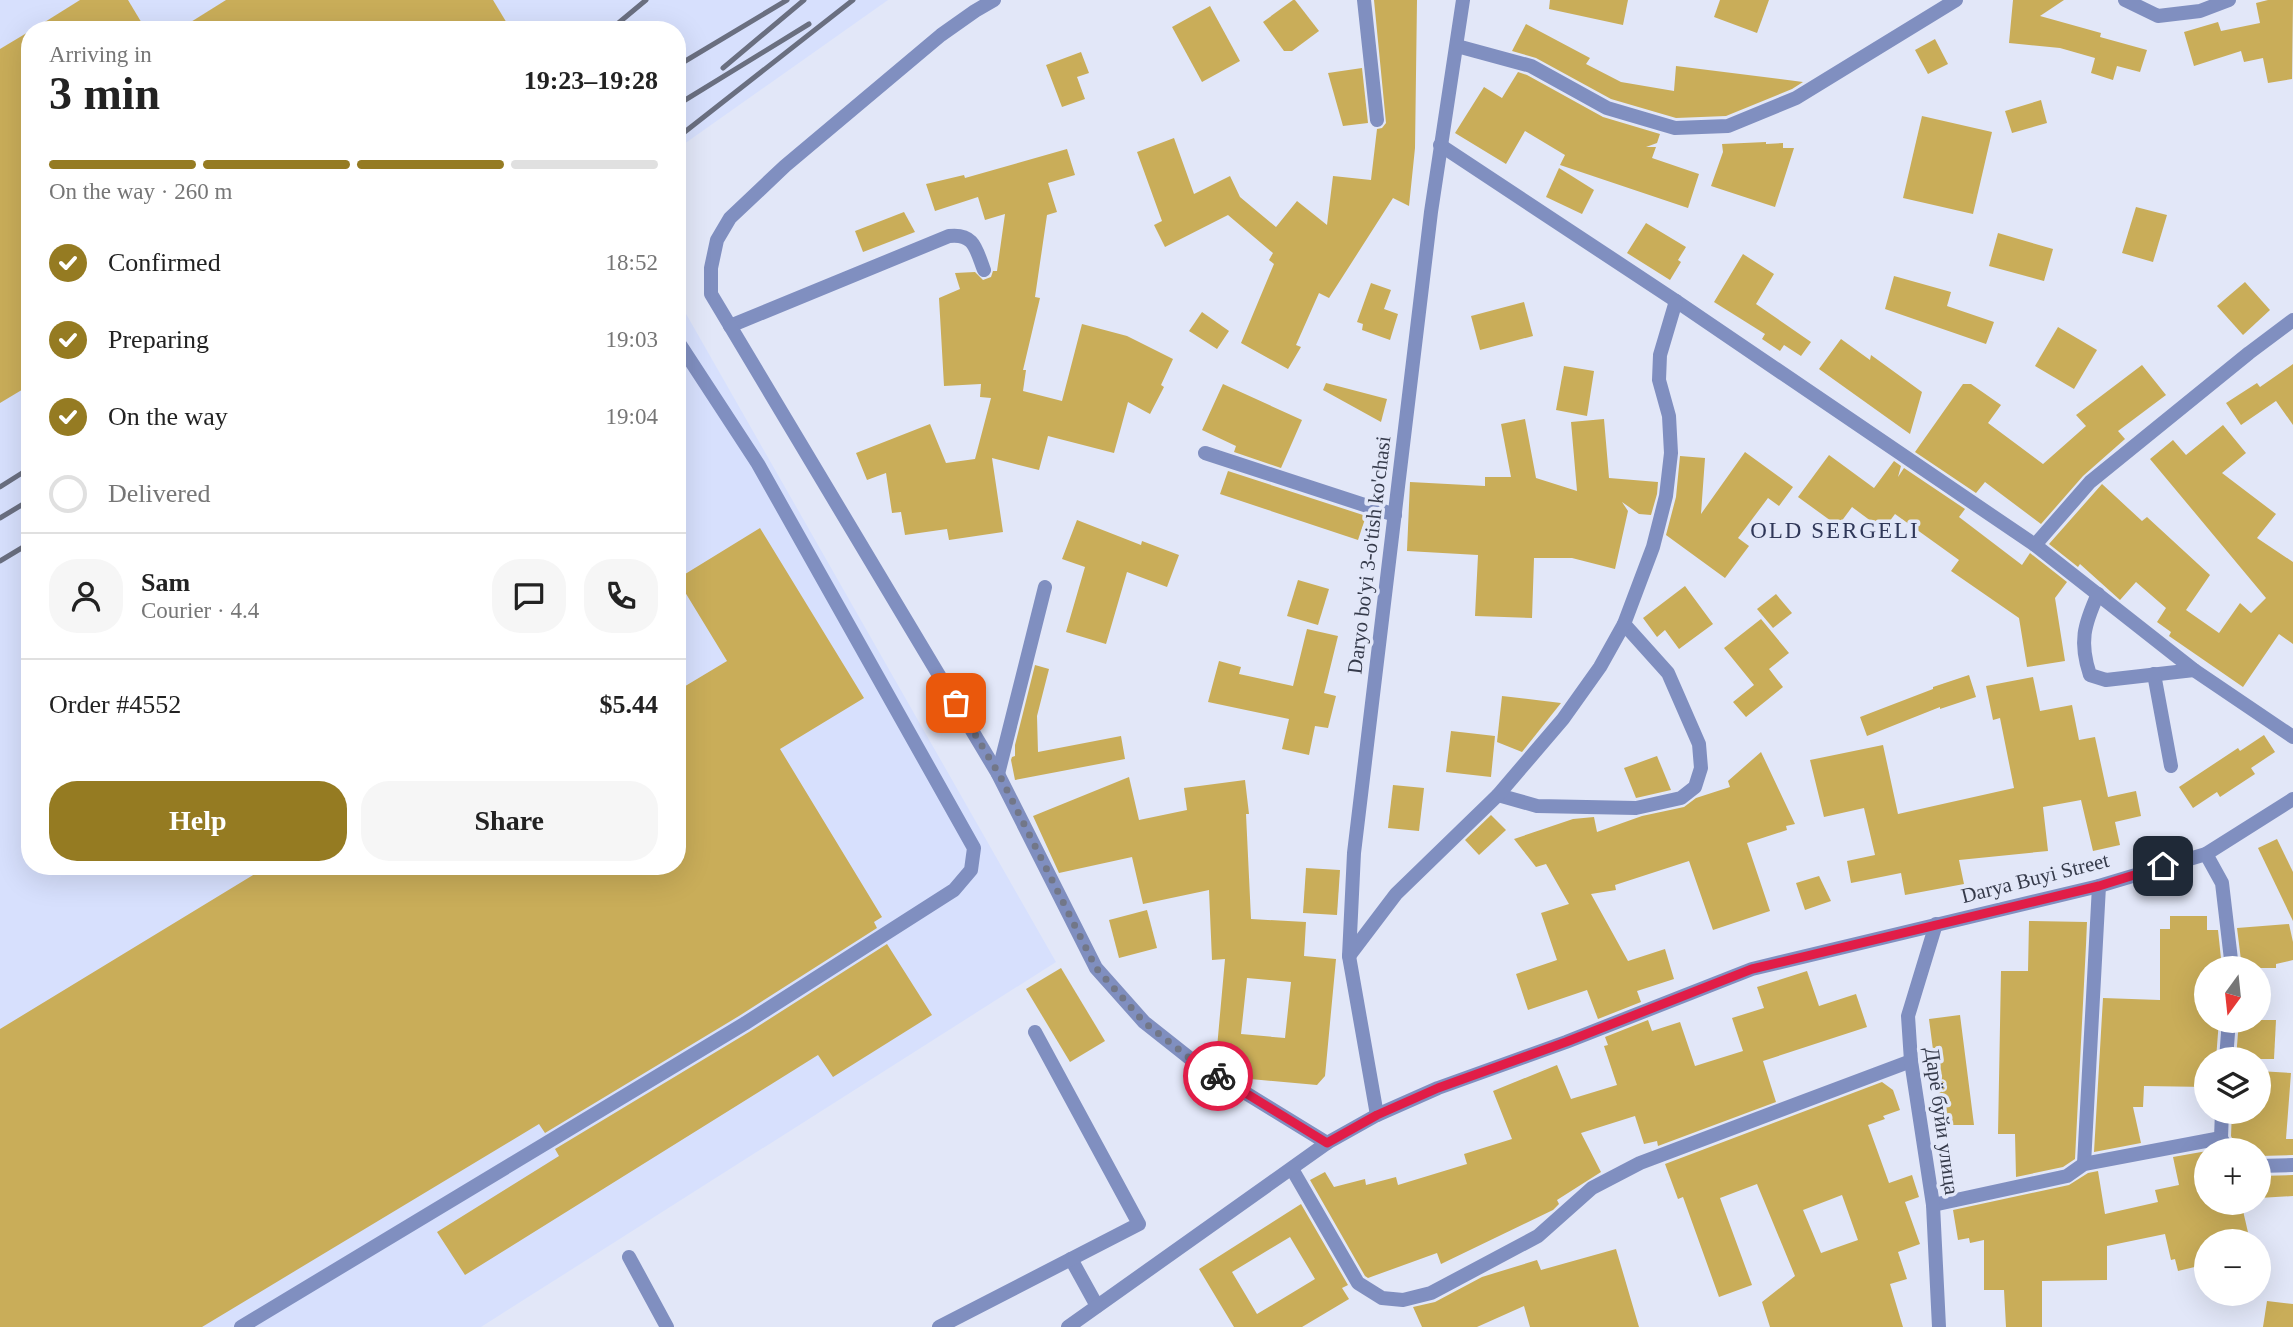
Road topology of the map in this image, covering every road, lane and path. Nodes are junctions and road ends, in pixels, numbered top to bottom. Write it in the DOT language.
graph roads {
  1 [pos="995,0"];
  2 [pos="1364,0"];
  3 [pos="1463,0"];
  4 [pos="1956,0"];
  5 [pos="2125,0"];
  6 [pos="2229,0"];
  7 [pos="1457,46"];
  8 [pos="1377,120"];
  9 [pos="1440,145"];
  10 [pos="984,270"];
  11 [pos="1676,301"];
  12 [pos="2293,320"];
  13 [pos="730,326"];
  14 [pos="686,354"];
  15 [pos="1205,453"];
  16 [pos="1395,515"];
  17 [pos="2035,545"];
  18 [pos="1045,587"];
  19 [pos="2098,594"];
  20 [pos="1624,624"];
  21 [pos="2194,670"];
  22 [pos="2154,674"];
  23 [pos="2293,737"];
  24 [pos="2171,766"];
  25 [pos="999,774"];
  26 [pos="1498,795"];
  27 [pos="2293,799"];
  28 [pos="2206,853"];
  29 [pos="2099,886"];
  30 [pos="1936,924"];
  31 [pos="1349,956"];
  32 [pos="2231,956"];
  33 [pos="1035,1032"];
  34 [pos="1911,1060"];
  35 [pos="1377,1115"];
  36 [pos="1327,1143"];
  37 [pos="2194,1148"];
  38 [pos="2084,1164"];
  39 [pos="2293,1165"];
  40 [pos="2271,1166"];
  41 [pos="1292,1169"];
  42 [pos="1933,1205"];
  43 [pos="629,1257"];
  44 [pos="1070,1259"];
  45 [pos="1097,1306"];
  46 [pos="241,1327"];
  47 [pos="667,1327"];
  48 [pos="939,1327"];
  49 [pos="1068,1327"];
  50 [pos="1940,1327"];
  1 -- 13 [label="street"];
  2 -- 8 [label="street"];
  3 -- 7 [label="street, Daryo bo'yi 3-o'tish ko'chasi"];
  4 -- 7 [label="street"];
  5 -- 6 [label="street"];
  7 -- 9 [label="street, Daryo bo'yi 3-o'tish ko'chasi"];
  9 -- 11 [label="street"];
  9 -- 16 [label="street, Daryo bo'yi 3-o'tish ko'chasi"];
  10 -- 13 [label="street"];
  11 -- 17 [label="street"];
  11 -- 20 [label="street"];
  12 -- 17 [label="street"];
  13 -- 25 [label="street"];
  14 -- 46 [label="street"];
  15 -- 16 [label="street"];
  16 -- 31 [label="street, Daryo bo'yi 3-o'tish ko'chasi"];
  17 -- 19 [label="street"];
  18 -- 25 [label="street"];
  19 -- 21 [label="street"];
  19 -- 22 [label="street"];
  20 -- 26 [label="street"];
  20 -- 26 [label="street"];
  21 -- 22 [label="street"];
  21 -- 23 [label="street"];
  22 -- 24 [label="street"];
  25 -- 36 [label="street"];
  26 -- 31 [label="street"];
  27 -- 28 [label="street, Darya Buyi Street"];
  28 -- 29 [label="street, Darya Buyi Street"];
  28 -- 32 [label="street"];
  29 -- 30 [label="street, Darya Buyi Street"];
  29 -- 38 [label="street"];
  30 -- 34 [label="street, Дарё буйи улица"];
  30 -- 35 [label="street, Darya Buyi Street"];
  31 -- 35 [label="street, Daryo bo'yi 3-o'tish ko'chasi"];
  33 -- 44 [label="street"];
  34 -- 41 [label="street"];
  34 -- 42 [label="street, Дарё буйи улица"];
  35 -- 36 [label="street, Darya Buyi Street"];
  36 -- 41 [label="street, Darya Buyi Street"];
  37 -- 38 [label="street"];
  38 -- 42 [label="street"];
  39 -- 40 [label="street"];
  41 -- 45 [label="street, Darya Buyi Street"];
  42 -- 50 [label="street, Дарё буйи улица"];
  43 -- 47 [label="street"];
  44 -- 45 [label="street"];
  44 -- 48 [label="street"];
  45 -- 49 [label="street, Darya Buyi Street"];
}
